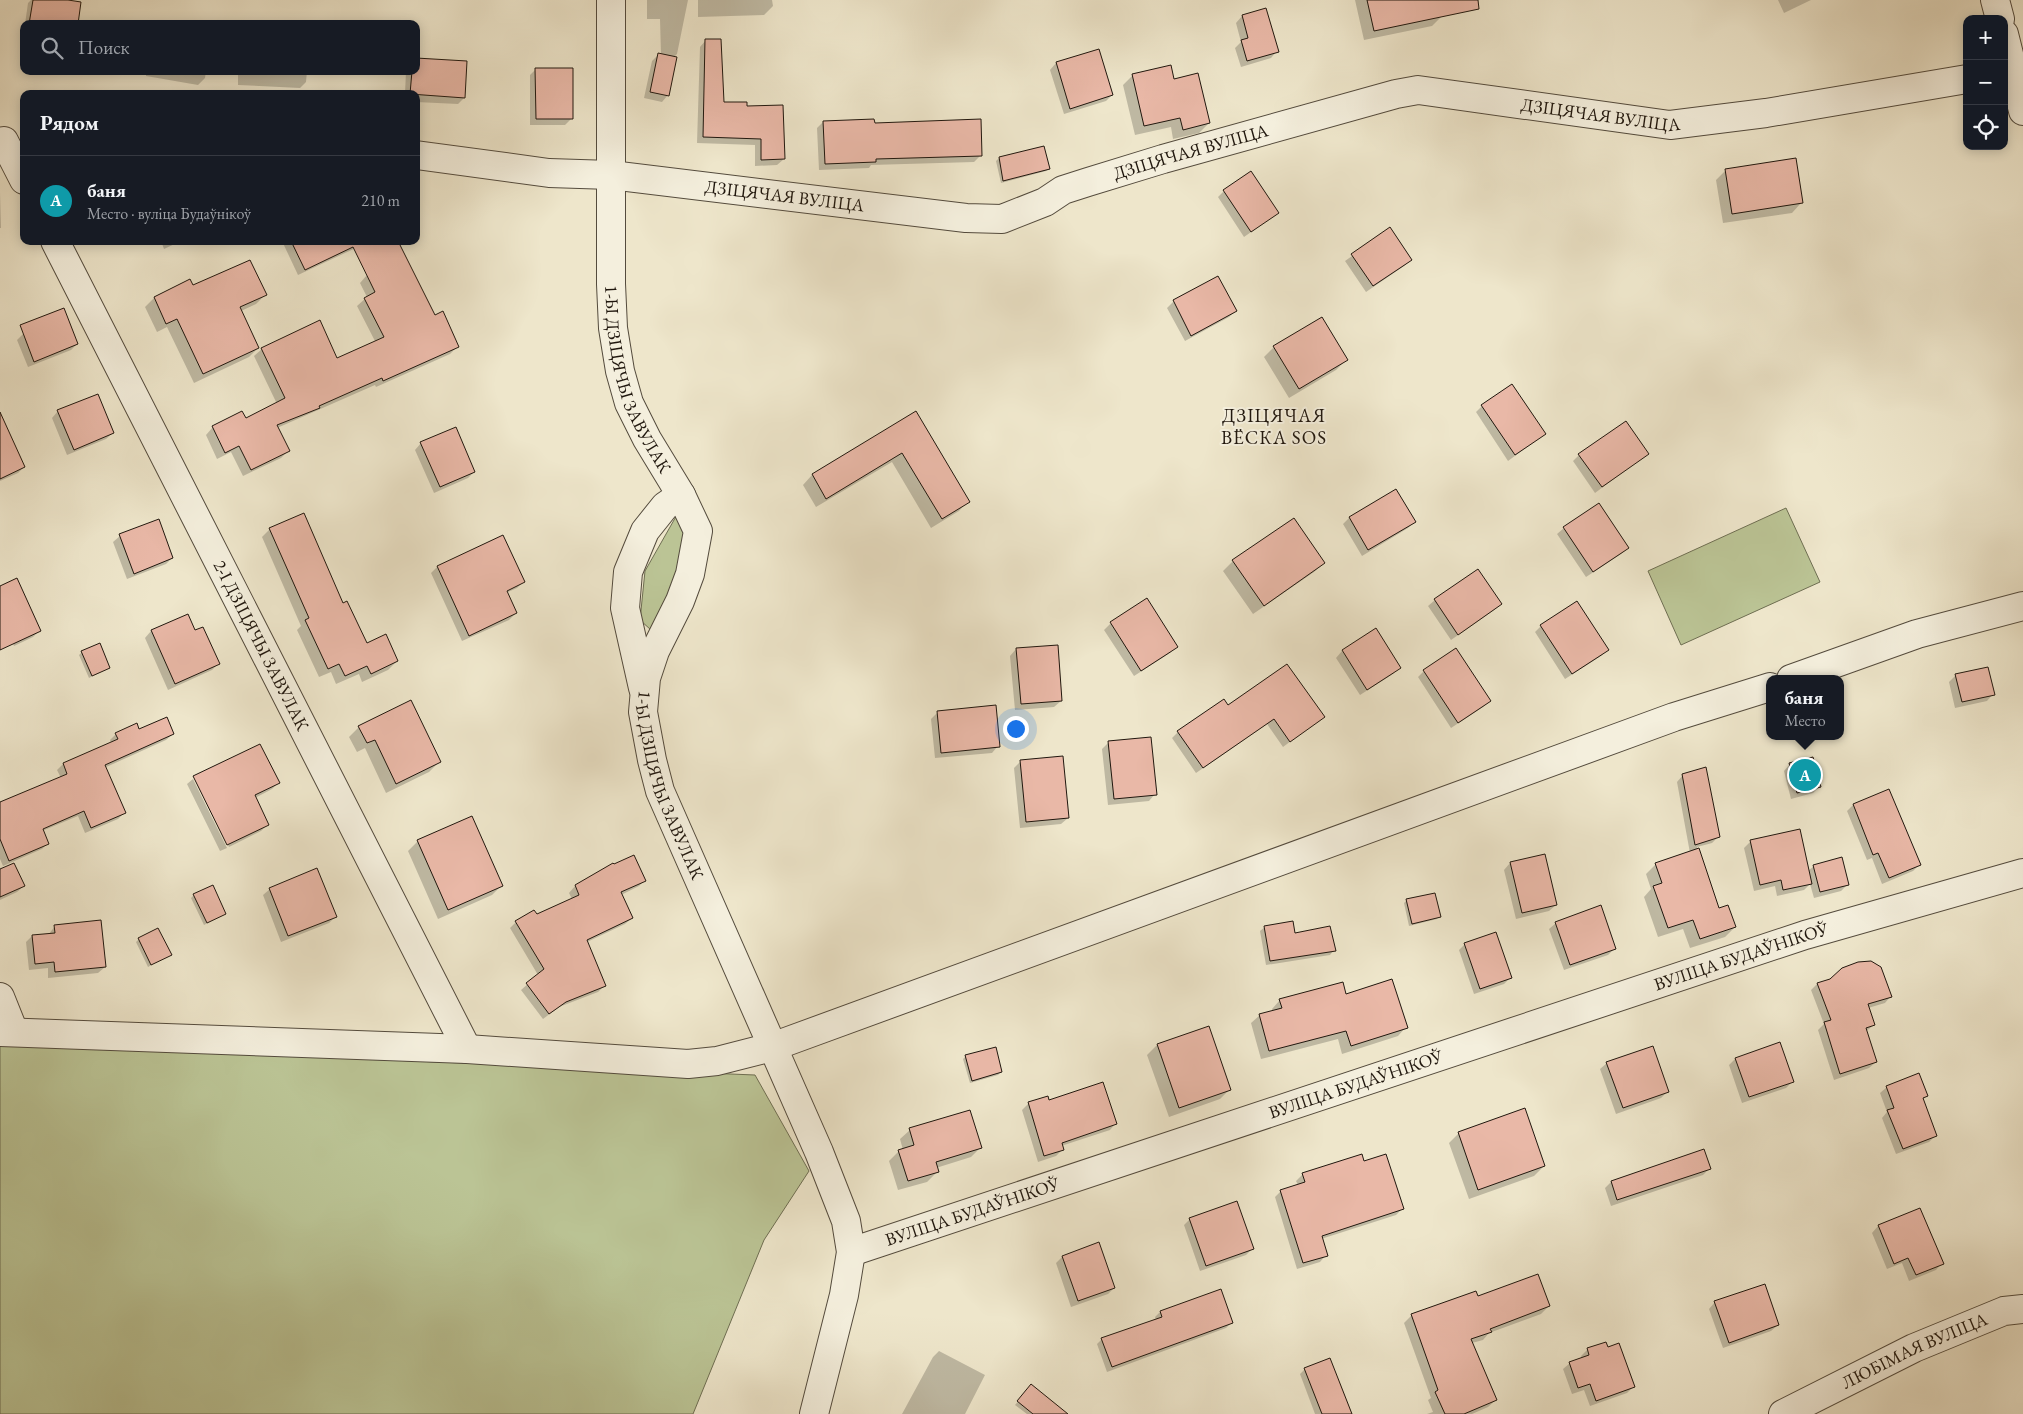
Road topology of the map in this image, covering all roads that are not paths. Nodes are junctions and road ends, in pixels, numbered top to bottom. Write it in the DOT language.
graph roads {
  1 [pos="611,0"];
  2 [pos="1995,0"];
  3 [pos="1999,15"];
  4 [pos="2009,72"];
  5 [pos="1963,80"];
  6 [pos="2023,111"];
  7 [pos="9,140"];
  8 [pos="420,157"];
  9 [pos="20,169"];
  10 [pos="611,175"];
  11 [pos="57,245"];
  12 [pos="681,495"];
  13 [pos="2023,606"];
  14 [pos="1802,675"];
  15 [pos="1766,688"];
  16 [pos="645,694"];
  17 [pos="2023,872"];
  18 [pos="0,997"];
  19 [pos="7,1032"];
  20 [pos="772,1047"];
  21 [pos="467,1049"];
  22 [pos="851,1252"];
  23 [pos="2023,1309"];
  24 [pos="814,1414"];
  25 [pos="1783,1414"];
  1 -- 10 [label="street, 1-Ы ДЗІЦЯЧЫ ЗАВУЛАК"];
  2 -- 3 [label="street"];
  4 -- 6 [label="street"];
  5 -- 10 [label="street, ДЗІЦЯЧАЯ ВУЛІЦА"];
  7 -- 9 [label="street"];
  8 -- 10 [label="street, ДЗІЦЯЧАЯ ВУЛІЦА"];
  10 -- 12 [label="street, 1-Ы ДЗІЦЯЧЫ ЗАВУЛАК"];
  11 -- 21 [label="street, 2-І ДЗІЦЯЧЫ ЗАВУЛАК"];
  12 -- 16 [label="street, 1-Ы ДЗІЦЯЧЫ ЗАВУЛАК"];
  12 -- 16 [label="street"];
  13 -- 14 [label="street"];
  15 -- 20 [label="street"];
  16 -- 20 [label="street, 1-Ы ДЗІЦЯЧЫ ЗАВУЛАК"];
  17 -- 22 [label="street, ВУЛІЦА БУДАЎНІКОЎ"];
  18 -- 19 [label="street"];
  19 -- 21 [label="street"];
  20 -- 21 [label="street"];
  20 -- 22 [label="street, 1-Ы ДЗІЦЯЧЫ ЗАВУЛАК"];
  22 -- 24 [label="street"];
  23 -- 25 [label="street, ЛЮБІМАЯ ВУЛІЦА"];
}
